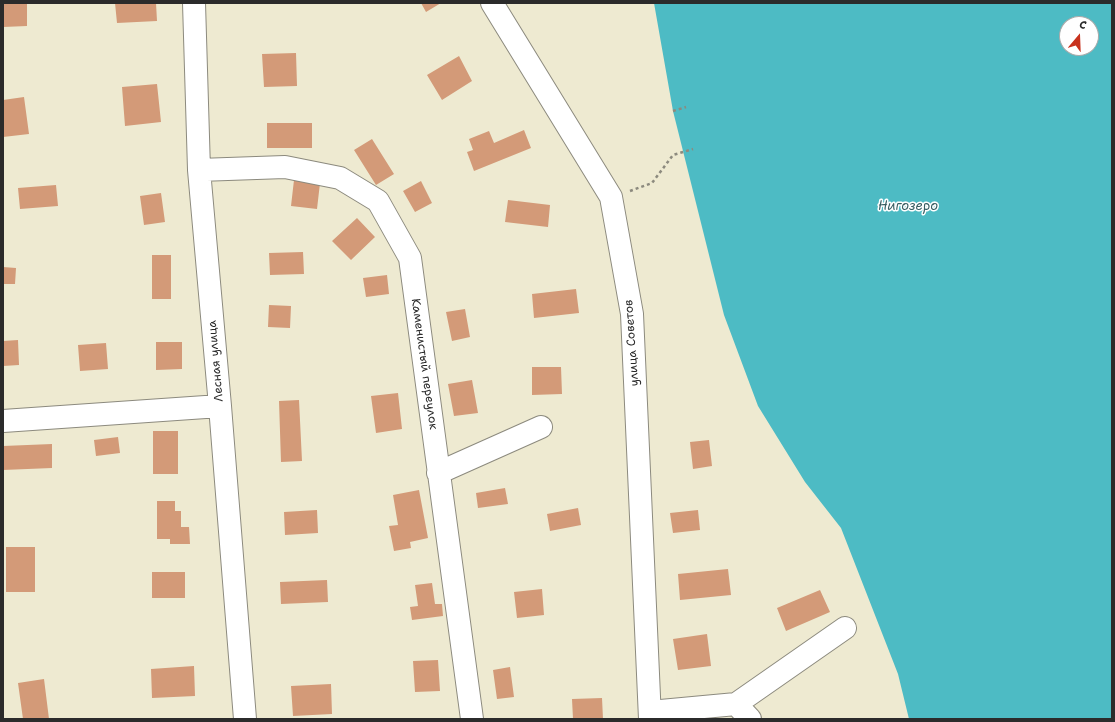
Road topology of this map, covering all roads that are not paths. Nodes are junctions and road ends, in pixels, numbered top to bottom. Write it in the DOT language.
graph roads {
  1 [pos="194,3"];
  2 [pos="492,3"];
  3 [pos="199,170"];
  4 [pos="220,406"];
  5 [pos="3,421"];
  6 [pos="541,427"];
  7 [pos="438,473"];
  8 [pos="844,628"];
  9 [pos="743,712"];
  10 [pos="650,715"];
  11 [pos="245,719"];
  12 [pos="472,719"];
  1 -- 3 [label="street, Лесная улица"];
  2 -- 10 [label="street, улица Советов"];
  3 -- 4 [label="street, Лесная улица"];
  3 -- 7 [label="street, Каменистый переулок"];
  4 -- 5 [label="street"];
  4 -- 11 [label="street, Лесная улица"];
  6 -- 7 [label="street"];
  7 -- 12 [label="street, Каменистый переулок"];
  8 -- 9 [label="street"];
  9 -- 10 [label="street"];
}
